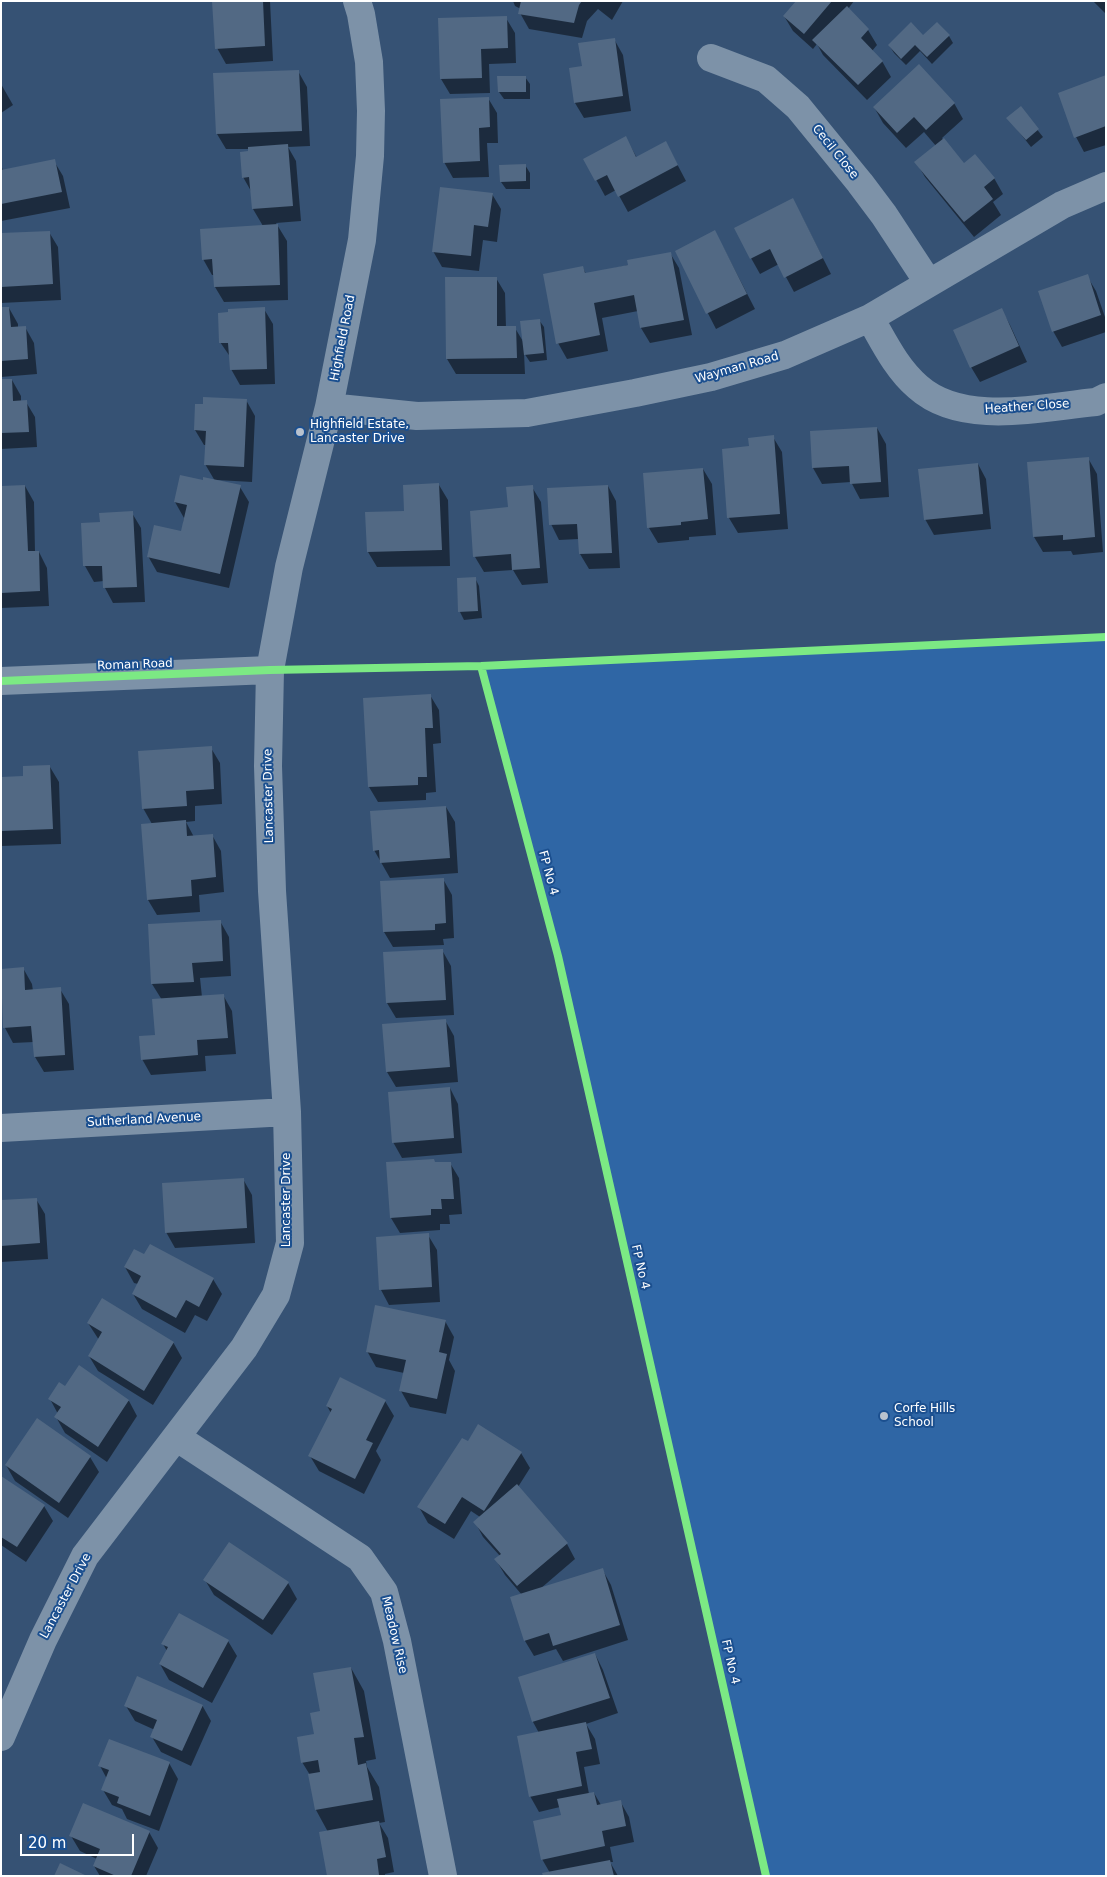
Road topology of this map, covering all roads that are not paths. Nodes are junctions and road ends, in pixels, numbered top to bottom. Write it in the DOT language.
graph roads {
  1 [pos="357,1"];
  2 [pos="711,58"];
  3 [pos="1106,186"];
  4 [pos="928,282"];
  5 [pos="870,318"];
  6 [pos="1106,397"];
  7 [pos="329,407"];
  8 [pos="270,670"];
  9 [pos="1,682"];
  10 [pos="286,1112"];
  11 [pos="1,1128"];
  12 [pos="176,1437"];
  13 [pos="1,1737"];
  14 [pos="443,1876"];
  1 -- 7 [label="street, Highfield Road"];
  2 -- 4 [label="street, Cecil Close"];
  3 -- 4 [label="street, Wayman Road"];
  4 -- 5 [label="street, Wayman Road"];
  5 -- 6 [label="street, Heather Close"];
  5 -- 7 [label="street, Wayman Road"];
  7 -- 8 [label="street, Highfield Road"];
  8 -- 9 [label="street, Roman Road"];
  8 -- 10 [label="street, Lancaster Drive"];
  10 -- 11 [label="street, Sutherland Avenue"];
  10 -- 12 [label="street, Lancaster Drive"];
  12 -- 13 [label="street, Lancaster Drive"];
  12 -- 14 [label="street, Meadow Rise"];
}
